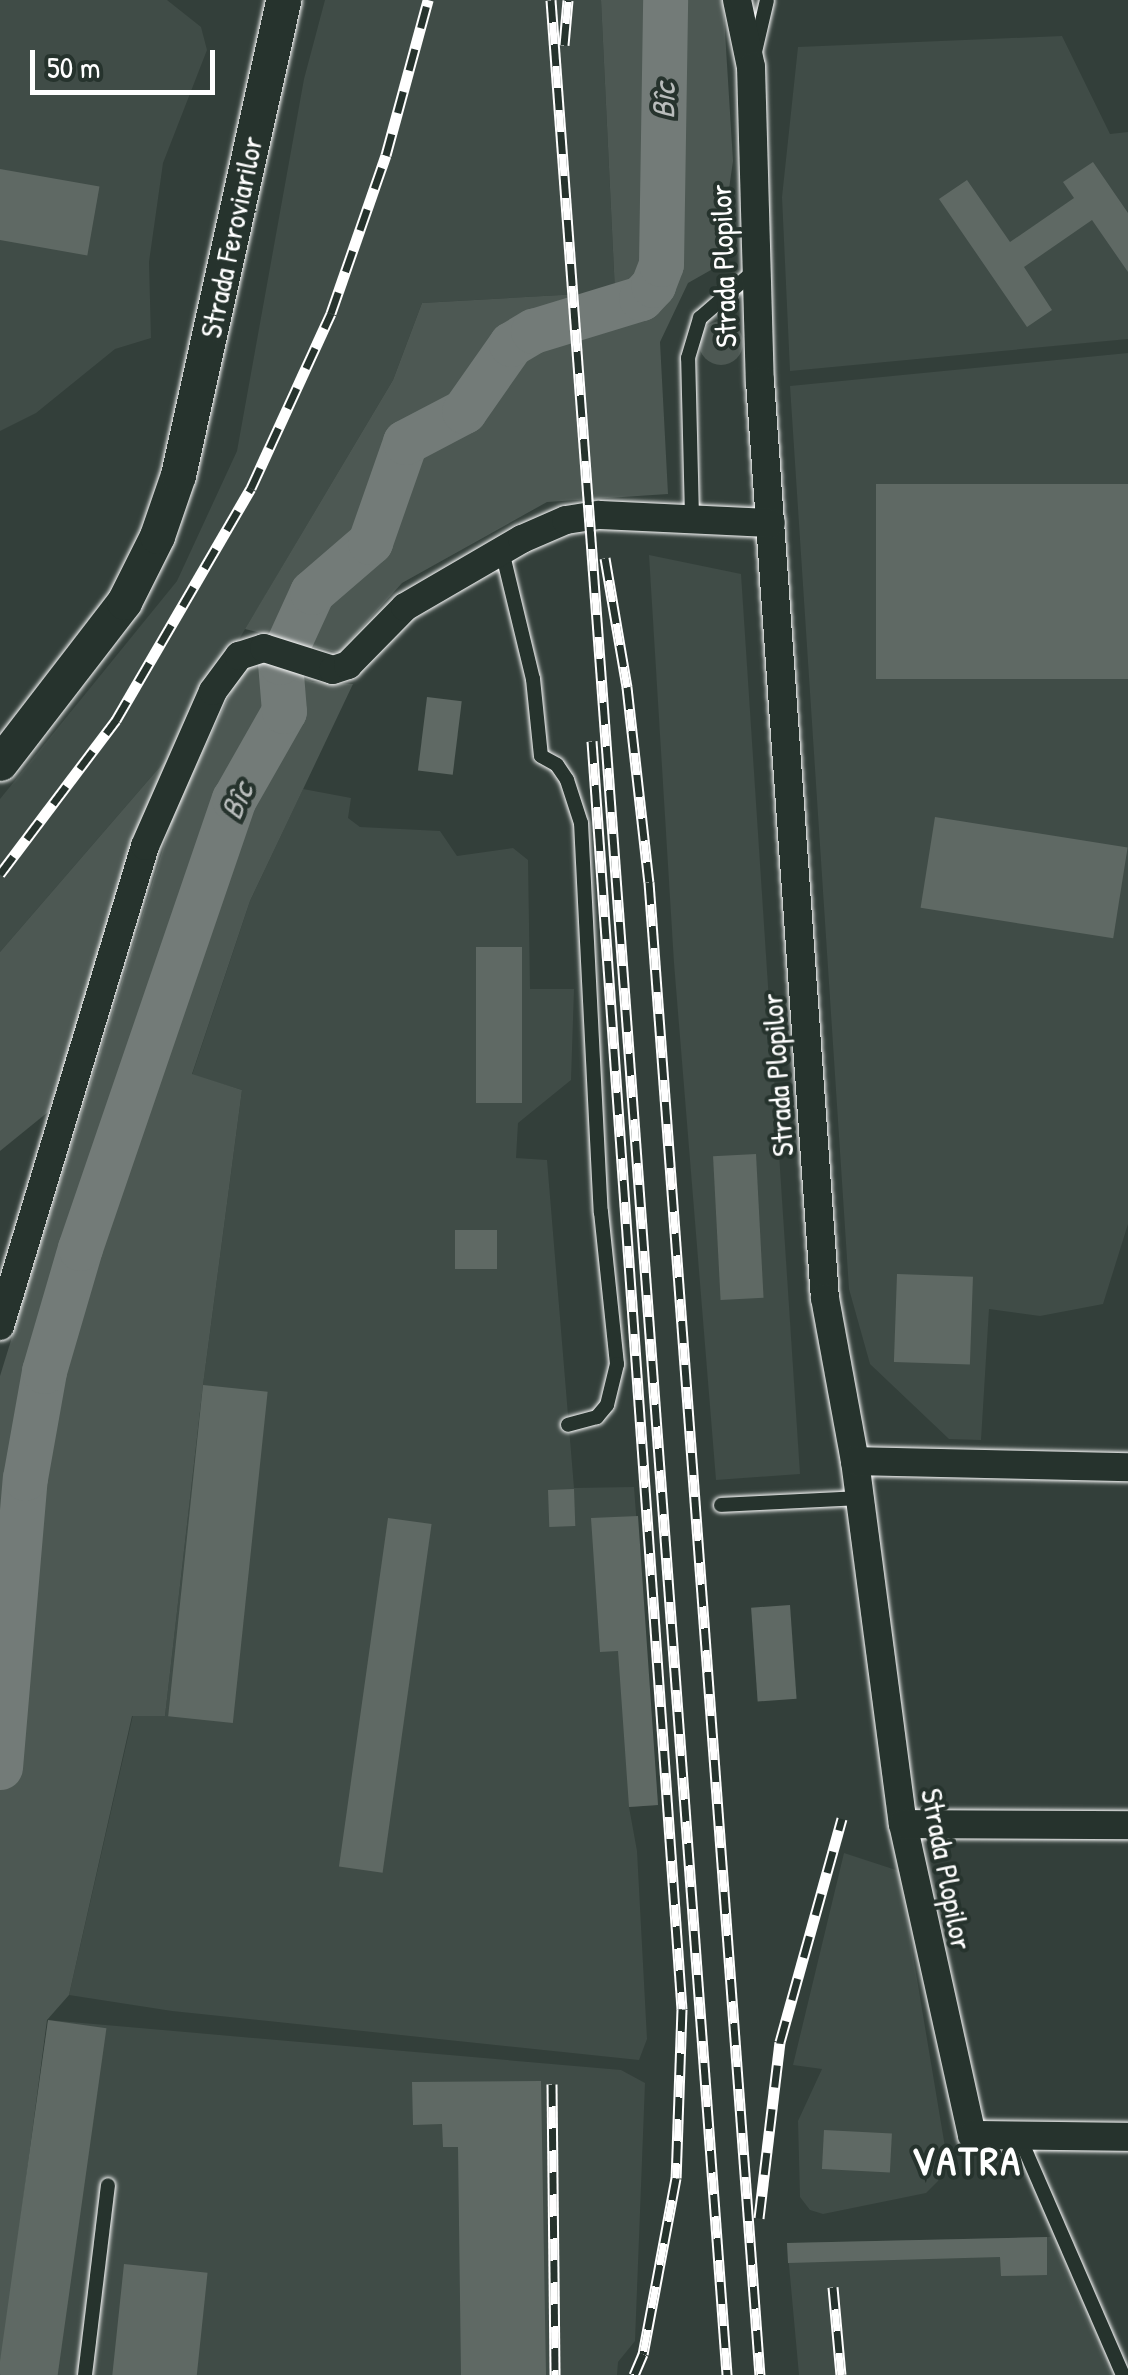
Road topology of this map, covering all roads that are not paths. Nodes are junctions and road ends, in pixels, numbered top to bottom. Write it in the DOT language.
graph roads {
  1 [pos="283,0"];
  2 [pos="740,0"];
  3 [pos="767,0"];
  4 [pos="751,67"];
  5 [pos="754,271"];
  6 [pos="692,516"];
  7 [pos="771,522"];
  8 [pos="502,550"];
  9 [pos="0,763"];
  10 [pos="0,1326"];
  11 [pos="568,1425"];
  12 [pos="854,1461"];
  13 [pos="1128,1467"];
  14 [pos="859,1498"];
  15 [pos="721,1505"];
  16 [pos="902,1824"];
  17 [pos="1128,1824"];
  18 [pos="1020,2136"];
  19 [pos="1128,2137"];
  20 [pos="108,2185"];
  21 [pos="85,2375"];
  22 [pos="1123,2375"];
  1 -- 9 [label="street, Strada Feroviarilor"];
  2 -- 3 [label="lane"];
  2 -- 4 [label="street"];
  3 -- 4 [label="lane, Strada Plopilor"];
  4 -- 5 [label="street, Strada Plopilor"];
  5 -- 6 [label="lane"];
  5 -- 7 [label="street, Strada Plopilor"];
  6 -- 7 [label="street"];
  6 -- 8 [label="street"];
  7 -- 12 [label="street, Strada Plopilor"];
  8 -- 10 [label="street"];
  8 -- 11 [label="lane"];
  12 -- 13 [label="street"];
  12 -- 14 [label="street, Strada Plopilor"];
  14 -- 15 [label="lane"];
  14 -- 16 [label="street, Strada Plopilor"];
  16 -- 17 [label="street"];
  16 -- 18 [label="street, Strada Plopilor"];
  18 -- 19 [label="street"];
  18 -- 22 [label="lane"];
  20 -- 21 [label="lane"];
}
